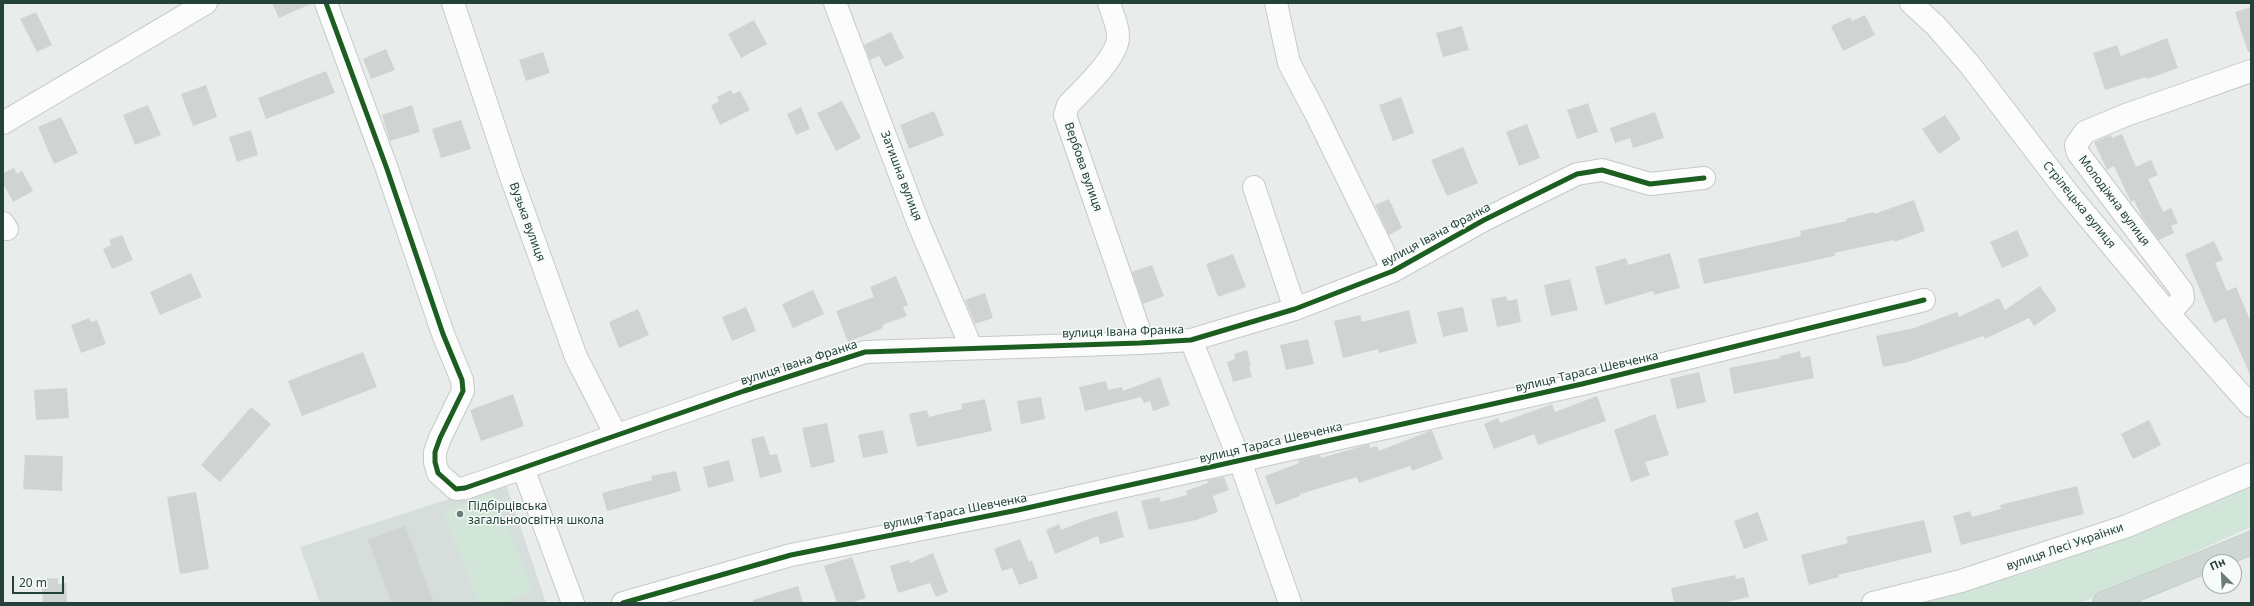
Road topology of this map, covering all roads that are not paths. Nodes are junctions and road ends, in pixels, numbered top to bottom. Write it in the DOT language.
graph roads {
  1 [pos="206,3"];
  2 [pos="326,3"];
  3 [pos="453,3"];
  4 [pos="835,3"];
  5 [pos="1109,3"];
  6 [pos="1276,3"];
  7 [pos="1911,3"];
  8 [pos="2251,71"];
  9 [pos="3,123"];
  10 [pos="1704,178"];
  11 [pos="1254,187"];
  12 [pos="1393,271"];
  13 [pos="1924,300"];
  14 [pos="1295,309"];
  15 [pos="2169,314"];
  16 [pos="1191,340"];
  17 [pos="1140,343"];
  18 [pos="971,347"];
  19 [pos="2251,406"];
  20 [pos="616,435"];
  21 [pos="1240,461"];
  22 [pos="522,468"];
  23 [pos="2251,474"];
  24 [pos="2251,543"];
  25 [pos="573,603"];
  26 [pos="623,603"];
  27 [pos="1290,603"];
  28 [pos="1873,603"];
  29 [pos="2104,603"];
  1 -- 9 [label="street"];
  2 -- 22 [label="street, вулиця Івана Франка"];
  3 -- 20 [label="street, Вузька вулиця"];
  4 -- 18 [label="street, Затишна вулиця"];
  5 -- 17 [label="street, Вербова вулиця"];
  6 -- 12 [label="street"];
  7 -- 15 [label="street, Стрілецька вулиця"];
  8 -- 15 [label="street, Молодіжна вулиця"];
  10 -- 12 [label="street, вулиця Івана Франка"];
  11 -- 14 [label="street"];
  12 -- 14 [label="street, вулиця Івана Франка"];
  13 -- 21 [label="street, вулиця Тараса Шевченка"];
  14 -- 16 [label="street, вулиця Івана Франка"];
  15 -- 19 [label="street, Стрілецька вулиця"];
  16 -- 17 [label="street, вулиця Івана Франка"];
  16 -- 21 [label="street"];
  17 -- 18 [label="street, вулиця Івана Франка"];
  18 -- 20 [label="street, вулиця Івана Франка"];
  20 -- 22 [label="street, вулиця Івана Франка"];
  21 -- 26 [label="street, вулиця Тараса Шевченка"];
  21 -- 27 [label="street"];
  22 -- 25 [label="street"];
  23 -- 28 [label="street, вулиця Лесі Українки"];
  24 -- 29 [label="main road"];
}
